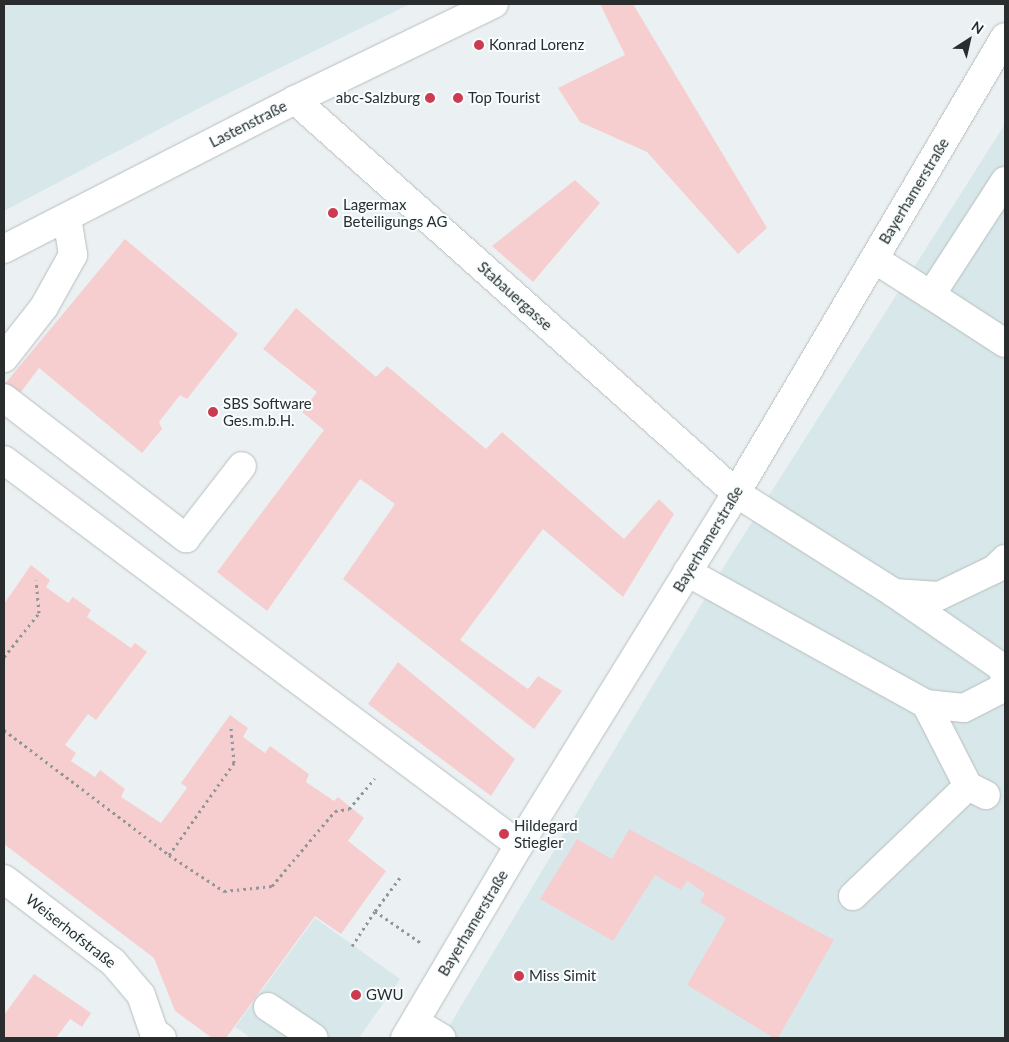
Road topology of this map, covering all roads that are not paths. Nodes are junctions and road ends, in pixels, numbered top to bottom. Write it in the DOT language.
graph roads {
  1 [pos="494,4"];
  2 [pos="1005,36"];
  3 [pos="295,100"];
  4 [pos="1005,181"];
  5 [pos="67,217"];
  6 [pos="4,249"];
  7 [pos="874,259"];
  8 [pos="931,295"];
  9 [pos="1005,343"];
  10 [pos="4,358"];
  11 [pos="4,398"];
  12 [pos="4,460"];
  13 [pos="242,466"];
  14 [pos="736,493"];
  15 [pos="1005,559"];
  16 [pos="687,572"];
  17 [pos="894,593"];
  18 [pos="1005,686"];
  19 [pos="926,704"];
  20 [pos="519,845"];
  21 [pos="4,879"];
  22 [pos="853,896"];
  23 [pos="268,1007"];
  24 [pos="410,1030"];
  25 [pos="162,1038"];
  26 [pos="314,1038"];
  27 [pos="442,1038"];
  1 -- 3 [label="street, Lastenstraße"];
  2 -- 7 [label="street, Bayerhamerstraße"];
  3 -- 5 [label="street, Lastenstraße"];
  3 -- 14 [label="street, Stabauergasse"];
  4 -- 8 [label="street"];
  5 -- 6 [label="street, Lastenstraße"];
  5 -- 10 [label="street"];
  7 -- 8 [label="street"];
  7 -- 14 [label="street, Bayerhamerstraße"];
  8 -- 9 [label="street"];
  11 -- 13 [label="street"];
  12 -- 20 [label="street"];
  14 -- 16 [label="street, Bayerhamerstraße"];
  14 -- 17 [label="street, Stabauergasse"];
  15 -- 17 [label="street"];
  16 -- 19 [label="street"];
  16 -- 20 [label="street, Bayerhamerstraße"];
  17 -- 18 [label="street, Stabauergasse"];
  18 -- 19 [label="street"];
  19 -- 22 [label="street"];
  20 -- 24 [label="street, Bayerhamerstraße"];
  21 -- 25 [label="street, Weiserhofstraße"];
  23 -- 26 [label="street"];
  24 -- 27 [label="street"];
}
